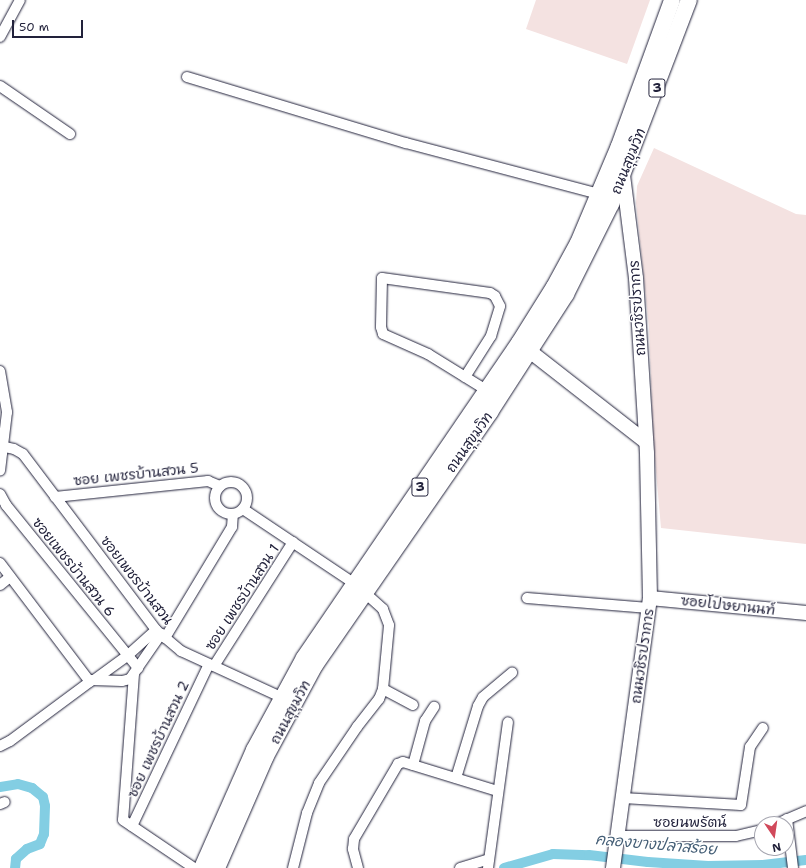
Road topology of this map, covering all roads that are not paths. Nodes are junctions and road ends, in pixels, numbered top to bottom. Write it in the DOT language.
graph roads {
  1 [pos="20,0"];
  2 [pos="672,0"];
  3 [pos="689,0"];
  4 [pos="3,21"];
  5 [pos="0,37"];
  6 [pos="187,77"];
  7 [pos="0,86"];
  8 [pos="70,134"];
  9 [pos="623,175"];
  10 [pos="599,194"];
  11 [pos="525,347"];
  12 [pos="0,371"];
  13 [pos="465,377"];
  14 [pos="486,390"];
  15 [pos="646,442"];
  16 [pos="2,446"];
  17 [pos="0,471"];
  18 [pos="220,486"];
  19 [pos="0,494"];
  20 [pos="55,497"];
  21 [pos="3,507"];
  22 [pos="243,509"];
  23 [pos="233,514"];
  24 [pos="293,542"];
  25 [pos="0,564"];
  26 [pos="10,577"];
  27 [pos="0,585"];
  28 [pos="364,587"];
  29 [pos="527,598"];
  30 [pos="649,603"];
  31 [pos="806,613"];
  32 [pos="161,634"];
  33 [pos="127,656"];
  34 [pos="211,665"];
  35 [pos="136,671"];
  36 [pos="512,673"];
  37 [pos="92,681"];
  38 [pos="383,689"];
  39 [pos="281,697"];
  40 [pos="413,705"];
  41 [pos="434,707"];
  42 [pos="508,722"];
  43 [pos="763,728"];
  44 [pos="0,746"];
  45 [pos="413,765"];
  46 [pos="456,778"];
  47 [pos="497,791"];
  48 [pos="623,798"];
  49 [pos="806,811"];
  50 [pos="794,816"];
  51 [pos="132,826"];
  52 [pos="754,832"];
  53 [pos="617,843"];
  54 [pos="791,856"];
  55 [pos="489,865"];
  56 [pos="614,867"];
  57 [pos="194,868"];
  58 [pos="202,868"];
  59 [pos="217,868"];
  60 [pos="293,868"];
  61 [pos="358,868"];
  62 [pos="460,868"];
  63 [pos="792,868"];
  1 -- 4 [label="street"];
  2 -- 10 [label="main road, ถนนสุขุมวิท / 3"];
  3 -- 9 [label="main road, ถนนสุขุมวิท / 3"];
  4 -- 5 [label="street"];
  6 -- 10 [label="street"];
  7 -- 8 [label="street"];
  9 -- 11 [label="main road, ถนนสุขุมวิท / 3"];
  9 -- 15 [label="street, ถนนวชิรปราการ"];
  10 -- 11 [label="main road, ถนนสุขุมวิท / 3"];
  11 -- 14 [label="main road, ถนนสุขุมวิท / 3"];
  11 -- 15 [label="street"];
  11 -- 28 [label="main road, ถนนสุขุมวิท / 3"];
  12 -- 16 [label="street"];
  13 -- 13 [label="street"];
  13 -- 14 [label="street"];
  14 -- 28 [label="main road, ถนนสุขุมวิท / 3"];
  15 -- 30 [label="street, ถนนวชิรปราการ"];
  16 -- 17 [label="street"];
  16 -- 20 [label="street, ซอยเพชรบ้านสวน"];
  18 -- 20 [label="street, ซอย เพชรบ้านสวน 5"];
  18 -- 22 [label="street"];
  18 -- 23 [label="street"];
  19 -- 21 [label="street, ซอยเพชรบ้านสวน 6"];
  20 -- 32 [label="street, ซอยเพชรบ้านสวน"];
  21 -- 33 [label="street, ซอยเพชรบ้านสวน 6"];
  22 -- 23 [label="street"];
  22 -- 24 [label="street"];
  23 -- 32 [label="street"];
  24 -- 28 [label="street"];
  24 -- 34 [label="street, ซอย เพชรบ้านสวน 1"];
  25 -- 26 [label="street"];
  26 -- 27 [label="street"];
  26 -- 37 [label="street"];
  28 -- 38 [label="street"];
  28 -- 39 [label="main road, ถนนสุขุมวิท"];
  28 -- 59 [label="main road, ถนนสุขุมวิท"];
  29 -- 30 [label="street"];
  30 -- 31 [label="street, ซอยโปษยานนท์"];
  30 -- 48 [label="street, ถนนวชิรปราการ"];
  32 -- 33 [label="street"];
  32 -- 34 [label="street, ซอยเพชรบ้านสวน"];
  32 -- 35 [label="street"];
  33 -- 35 [label="street, ซอยเพชรบ้านสวน 6"];
  33 -- 37 [label="street"];
  34 -- 39 [label="street, ซอยเพชรบ้านสวน"];
  34 -- 51 [label="street, ซอย เพชรบ้านสวน 2"];
  35 -- 37 [label="street"];
  35 -- 51 [label="street"];
  36 -- 46 [label="street"];
  37 -- 44 [label="street"];
  38 -- 40 [label="street"];
  38 -- 60 [label="street"];
  39 -- 58 [label="main road, ถนนสุขุมวิท"];
  41 -- 45 [label="street"];
  42 -- 47 [label="street"];
  43 -- 48 [label="street"];
  45 -- 46 [label="street"];
  45 -- 61 [label="street"];
  46 -- 47 [label="street"];
  47 -- 55 [label="street"];
  48 -- 53 [label="street, ถนนวชิรปราการ"];
  49 -- 50 [label="street"];
  51 -- 57 [label="street"];
  52 -- 53 [label="street, ซอยนพรัตน์"];
  53 -- 56 [label="street, ถนนวชิรปราการ"];
  54 -- 63 [label="street"];
  55 -- 62 [label="street"];
}
